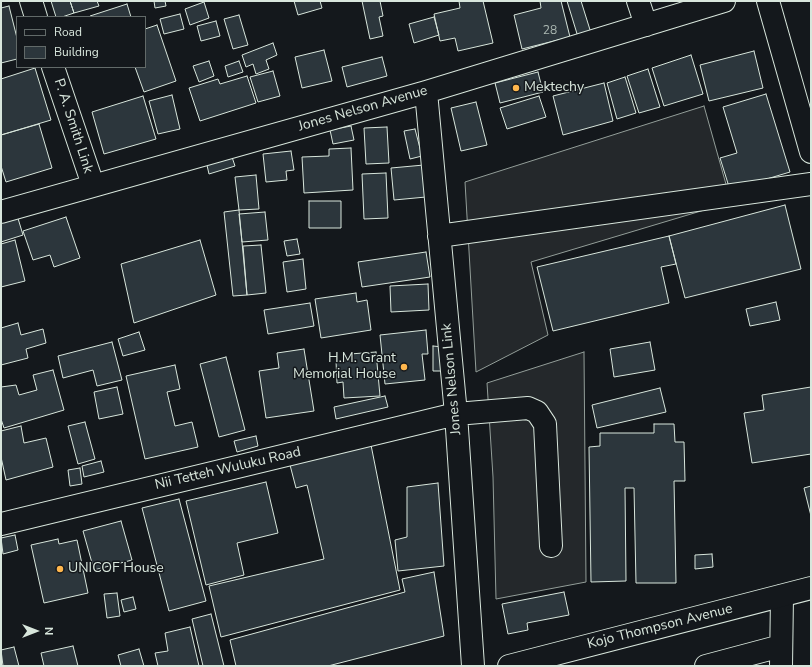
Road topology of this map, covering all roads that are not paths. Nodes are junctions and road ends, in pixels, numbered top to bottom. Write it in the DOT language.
graph roads {
  1 [pos="31,1"];
  2 [pos="638,1"];
  3 [pos="724,1"];
  4 [pos="768,1"];
  5 [pos="36,16"];
  6 [pos="646,25"];
  7 [pos="53,68"];
  8 [pos="426,92"];
  9 [pos="809,139"];
  10 [pos="811,184"];
  11 [pos="93,185"];
  12 [pos="1,212"];
  13 [pos="439,236"];
  14 [pos="456,414"];
  15 [pos="1,524"];
  16 [pos="551,546"];
  17 [pos="811,588"];
  18 [pos="782,596"];
  19 [pos="781,656"];
  20 [pos="473,666"];
  21 [pos="509,666"];
  22 [pos="706,666"];
  1 -- 5 [label="street"];
  2 -- 6 [label="street"];
  3 -- 6 [label="street, Jones Nelson Avenue"];
  4 -- 9 [label="street"];
  6 -- 8 [label="street, Jones Nelson Avenue"];
  7 -- 11 [label="street, P. A. Smith Link"];
  8 -- 11 [label="street, Jones Nelson Avenue"];
  8 -- 13 [label="street, Jones Nelson Link"];
  10 -- 13 [label="street"];
  11 -- 12 [label="street, Jones Nelson Avenue"];
  13 -- 14 [label="street, Jones Nelson Link"];
  14 -- 15 [label="street, Nii Tetteh Wuluku Road"];
  14 -- 16 [label="street, Nii Tetteh Wuluku Road"];
  14 -- 20 [label="street, Jones Nelson Link"];
  17 -- 18 [label="street, Kojo Thompson Avenue"];
  18 -- 19 [label="street"];
  18 -- 21 [label="street, Kojo Thompson Avenue"];
  19 -- 22 [label="street"];
}
